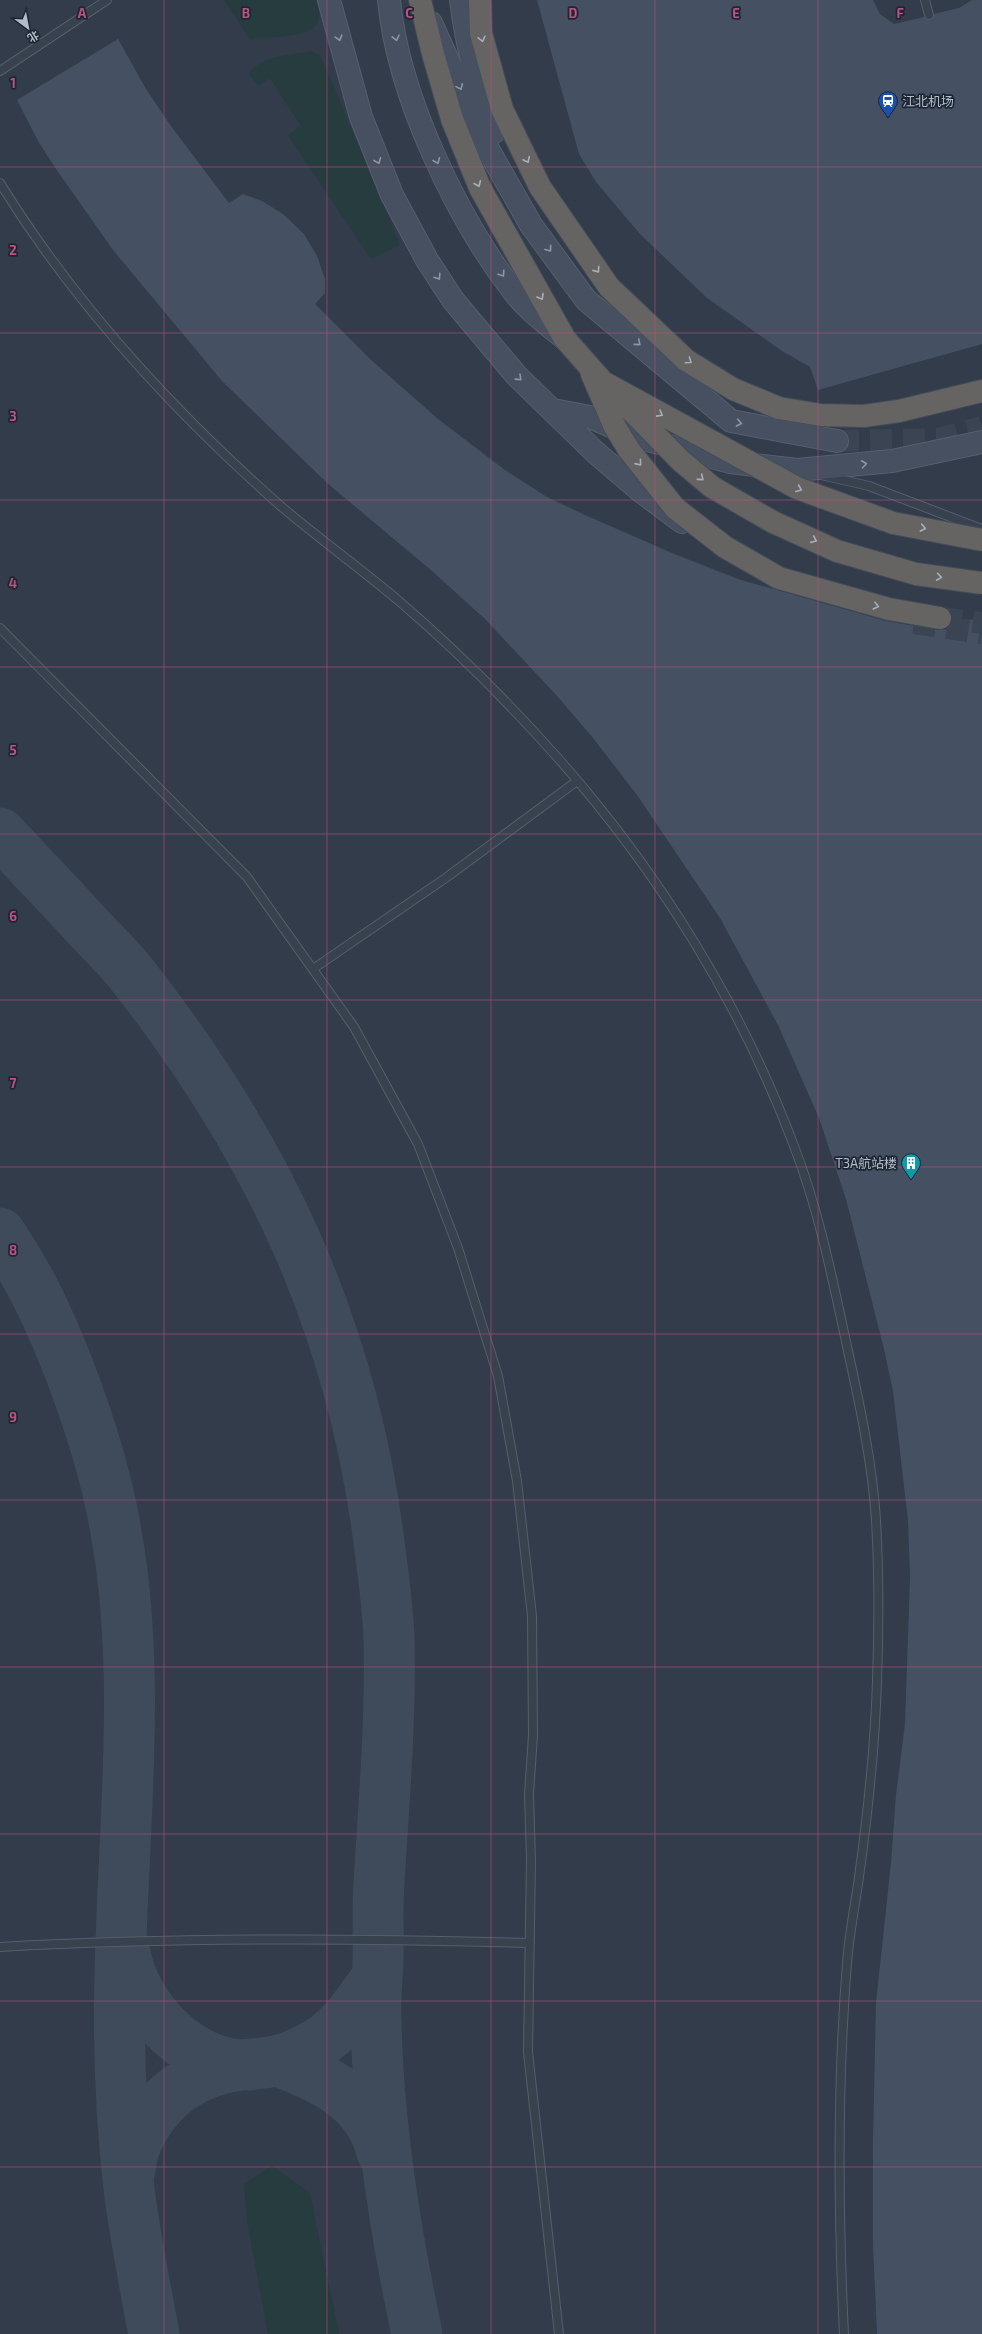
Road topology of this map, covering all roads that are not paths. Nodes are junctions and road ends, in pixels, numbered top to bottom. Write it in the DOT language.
graph roads {
  1 [pos="107,0"];
  2 [pos="329,0"];
  3 [pos="389,0"];
  4 [pos="420,0"];
  5 [pos="462,0"];
  6 [pos="480,0"];
  7 [pos="925,0"];
  8 [pos="929,15"];
  9 [pos="0,70"];
  10 [pos="0,183"];
  11 [pos="531,225"];
  12 [pos="565,339"];
  13 [pos="596,374"];
  14 [pos="982,391"];
  15 [pos="553,410"];
  16 [pos="837,441"];
  17 [pos="982,442"];
  18 [pos="797,470"];
  19 [pos="982,529"];
  20 [pos="982,540"];
  21 [pos="982,583"];
  22 [pos="845,606"];
  23 [pos="940,618"];
  24 [pos="0,628"];
  25 [pos="577,781"];
  26 [pos="312,969"];
  27 [pos="530,1943"];
  28 [pos="0,1947"];
  29 [pos="559,2334"];
  30 [pos="844,2334"];
  1 -- 9 [label="lane"];
  2 -- 15 [label="main road, one-way"];
  3 -- 12 [label="main road, one-way"];
  4 -- 11 [label="main road, one-way"];
  4 -- 12 [label="highway, one-way"];
  5 -- 11 [label="main road"];
  6 -- 14 [label="highway, one-way"];
  7 -- 8 [label="lane"];
  10 -- 25 [label="lane"];
  11 -- 16 [label="main road, one-way"];
  12 -- 13 [label="highway, bridge"];
  13 -- 20 [label="highway, one-way, bridge"];
  13 -- 21 [label="highway, one-way, bridge"];
  13 -- 23 [label="highway, one-way, bridge"];
  15 -- 18 [label="main road"];
  15 -- 22 [label="main road"];
  18 -- 17 [label="main road, one-way"];
  18 -- 19 [label="lane"];
  24 -- 26 [label="lane"];
  25 -- 26 [label="lane"];
  25 -- 30 [label="lane"];
  26 -- 27 [label="lane"];
  27 -- 28 [label="lane"];
  27 -- 29 [label="lane"];
}
